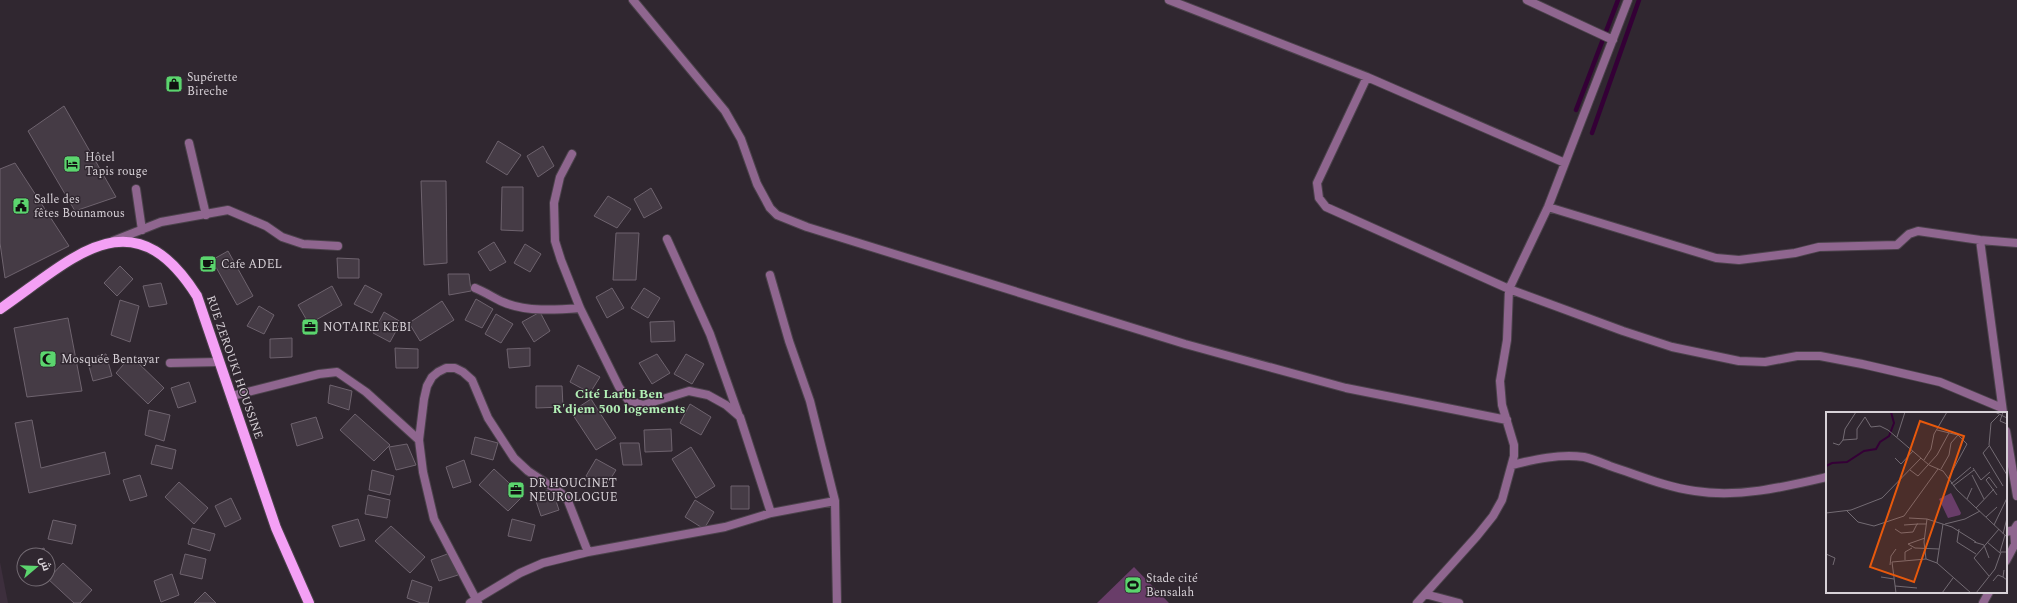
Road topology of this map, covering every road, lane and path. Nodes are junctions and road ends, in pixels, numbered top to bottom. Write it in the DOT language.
graph roads {
  1 [pos="633,0"];
  2 [pos="1169,0"];
  3 [pos="1527,0"];
  4 [pos="1628,0"];
  5 [pos="1613,40"];
  6 [pos="1367,77"];
  7 [pos="189,143"];
  8 [pos="572,154"];
  9 [pos="1564,163"];
  10 [pos="136,189"];
  11 [pos="1548,206"];
  12 [pos="206,215"];
  13 [pos="142,230"];
  14 [pos="667,239"];
  15 [pos="1980,240"];
  16 [pos="110,242"];
  17 [pos="2017,242"];
  18 [pos="338,246"];
  19 [pos="770,275"];
  20 [pos="475,288"];
  21 [pos="1510,289"];
  22 [pos="580,308"];
  23 [pos="0,309"];
  24 [pos="219,362"];
  25 [pos="170,363"];
  26 [pos="232,396"];
  27 [pos="2003,410"];
  28 [pos="740,417"];
  29 [pos="1507,420"];
  30 [pos="2007,437"];
  31 [pos="419,440"];
  32 [pos="1512,465"];
  33 [pos="1826,477"];
  34 [pos="2017,496"];
  35 [pos="835,501"];
  36 [pos="772,513"];
  37 [pos="2012,529"];
  38 [pos="588,552"];
  39 [pos="2007,559"];
  40 [pos="1988,593"];
  41 [pos="1425,594"];
  42 [pos="478,601"];
  43 [pos="309,603"];
  44 [pos="470,603"];
  45 [pos="837,603"];
  46 [pos="1417,603"];
  47 [pos="1459,603"];
  48 [pos="1983,603"];
  1 -- 29 [label="street"];
  2 -- 6 [label="street"];
  3 -- 5 [label="street"];
  4 -- 5 [label="street"];
  5 -- 9 [label="street"];
  6 -- 9 [label="street"];
  6 -- 21 [label="street"];
  7 -- 12 [label="street"];
  8 -- 22 [label="street"];
  9 -- 11 [label="street"];
  10 -- 13 [label="street"];
  11 -- 15 [label="street"];
  11 -- 21 [label="street"];
  12 -- 13 [label="street"];
  12 -- 18 [label="street"];
  13 -- 16 [label="street"];
  14 -- 28 [label="street"];
  15 -- 17 [label="street"];
  15 -- 27 [label="street"];
  16 -- 23 [label="main road, RUE ZEROUKI HOUSSINE"];
  16 -- 24 [label="main road, RUE ZEROUKI HOUSSINE"];
  19 -- 35 [label="street"];
  20 -- 22 [label="street"];
  21 -- 27 [label="street"];
  21 -- 29 [label="street"];
  22 -- 28 [label="street"];
  24 -- 25 [label="street"];
  24 -- 26 [label="main road, RUE ZEROUKI HOUSSINE"];
  26 -- 31 [label="street"];
  26 -- 43 [label="main road, RUE ZEROUKI HOUSSINE"];
  28 -- 36 [label="street"];
  29 -- 32 [label="street"];
  30 -- 34 [label="street"];
  31 -- 38 [label="street"];
  31 -- 42 [label="street"];
  32 -- 33 [label="street"];
  32 -- 41 [label="street"];
  35 -- 36 [label="street"];
  35 -- 45 [label="street"];
  36 -- 38 [label="street"];
  37 -- 39 [label="street"];
  38 -- 42 [label="street"];
  40 -- 48 [label="street"];
  41 -- 46 [label="street"];
  41 -- 47 [label="street"];
  42 -- 44 [label="street"];
}
